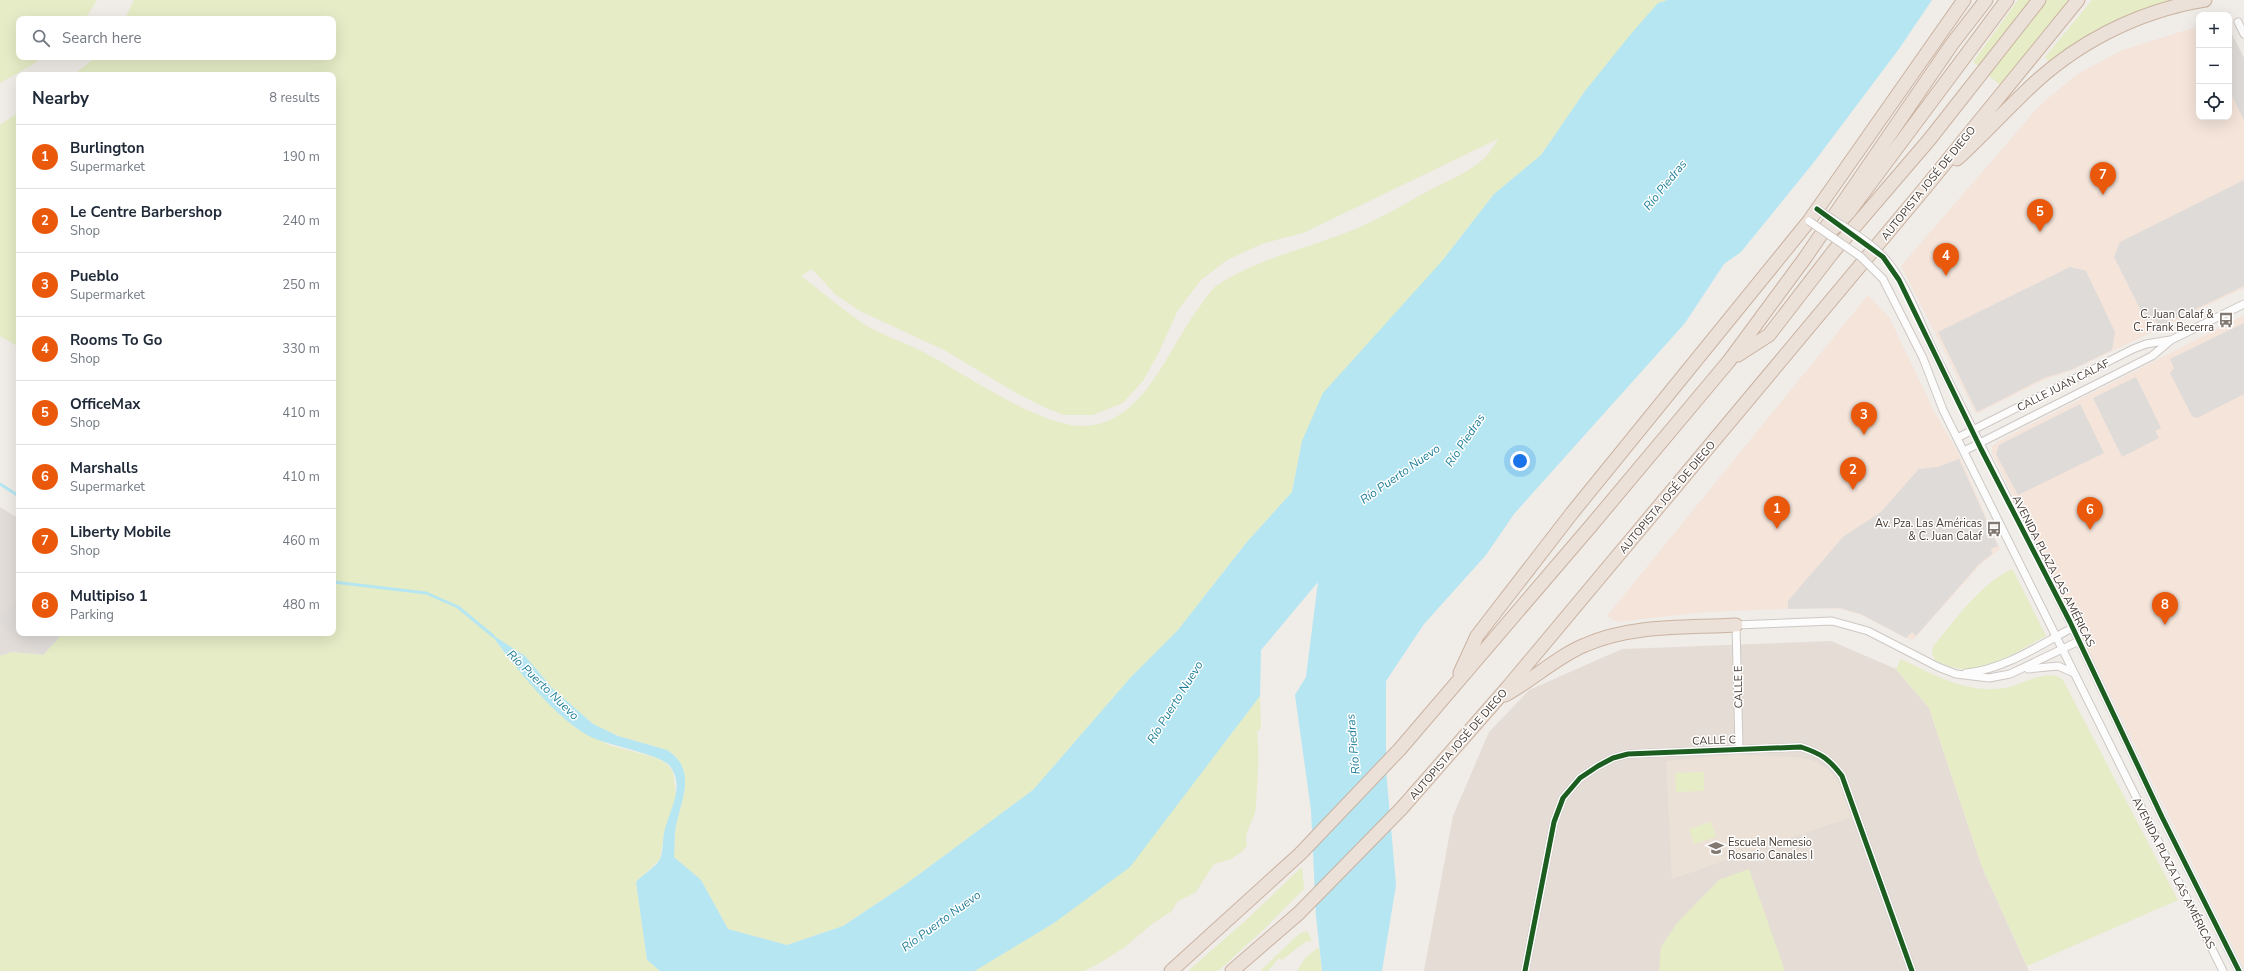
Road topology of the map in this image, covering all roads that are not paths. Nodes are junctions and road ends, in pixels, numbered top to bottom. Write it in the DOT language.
graph roads {
  1 [pos="1964,0"];
  2 [pos="1986,0"];
  3 [pos="2007,0"];
  4 [pos="2039,0"];
  5 [pos="2078,0"];
  6 [pos="2205,0"];
  7 [pos="2238,22"];
  8 [pos="2244,34"];
  9 [pos="1925,188"];
  10 [pos="1817,209"];
  11 [pos="1809,221"];
  12 [pos="1805,258"];
  13 [pos="2244,304"];
  14 [pos="2171,340"];
  15 [pos="1729,361"];
  16 [pos="1973,430"];
  17 [pos="1958,438"];
  18 [pos="1979,443"];
  19 [pos="1964,451"];
  20 [pos="1736,625"];
  21 [pos="2072,628"];
  22 [pos="2056,636"];
  23 [pos="2079,641"];
  24 [pos="2062,649"];
  25 [pos="2016,671"];
  26 [pos="2074,673"];
  27 [pos="1956,674"];
  28 [pos="1452,690"];
  29 [pos="1498,698"];
  30 [pos="1739,748"];
  31 [pos="1171,971"];
  32 [pos="1232,971"];
  33 [pos="1525,971"];
  34 [pos="1912,971"];
  35 [pos="2223,971"];
  36 [pos="2239,971"];
  1 -- 10 [label="highway"];
  2 -- 12 [label="highway"];
  3 -- 12 [label="highway"];
  4 -- 15 [label="highway"];
  5 -- 9 [label="highway, AUTOPISTA JOSÉ DE DIEGO"];
  6 -- 9 [label="highway"];
  7 -- 8 [label="street"];
  9 -- 29 [label="highway, AUTOPISTA JOSÉ DE DIEGO"];
  10 -- 11 [label="highway"];
  10 -- 16 [label="street, AVENIDA PLAZA LAS AMÉRICAS, bridge"];
  11 -- 17 [label="street, AVENIDA PLAZA LAS AMÉRICAS, bridge"];
  11 -- 28 [label="highway"];
  12 -- 15 [label="highway"];
  13 -- 14 [label="street, CALLE JUAN CALAF"];
  14 -- 16 [label="street, CALLE JUAN CALAF"];
  14 -- 18 [label="street, CALLE JUAN CALAF"];
  15 -- 28 [label="highway"];
  16 -- 17 [label="street, CALLE JUAN CALAF"];
  16 -- 18 [label="street, AVENIDA PLAZA LAS AMÉRICAS"];
  17 -- 19 [label="street, AVENIDA PLAZA LAS AMÉRICAS"];
  18 -- 19 [label="street, CALLE JUAN CALAF"];
  18 -- 21 [label="street, AVENIDA PLAZA LAS AMÉRICAS"];
  19 -- 22 [label="street, AVENIDA PLAZA LAS AMÉRICAS"];
  20 -- 27 [label="street"];
  20 -- 29 [label="highway"];
  20 -- 30 [label="street, CALLE E"];
  21 -- 22 [label="street"];
  21 -- 23 [label="street, AVENIDA PLAZA LAS AMÉRICAS"];
  22 -- 24 [label="street, AVENIDA PLAZA LAS AMÉRICAS"];
  22 -- 27 [label="street"];
  23 -- 24 [label="street"];
  23 -- 36 [label="street, AVENIDA PLAZA LAS AMÉRICAS"];
  24 -- 25 [label="street"];
  24 -- 26 [label="street, AVENIDA PLAZA LAS AMÉRICAS"];
  25 -- 26 [label="street"];
  25 -- 27 [label="street"];
  26 -- 35 [label="street, AVENIDA PLAZA LAS AMÉRICAS"];
  28 -- 31 [label="highway"];
  29 -- 32 [label="highway, AUTOPISTA JOSÉ DE DIEGO"];
  30 -- 33 [label="street, CALLE C"];
  30 -- 34 [label="street, CALLE C"];
}
